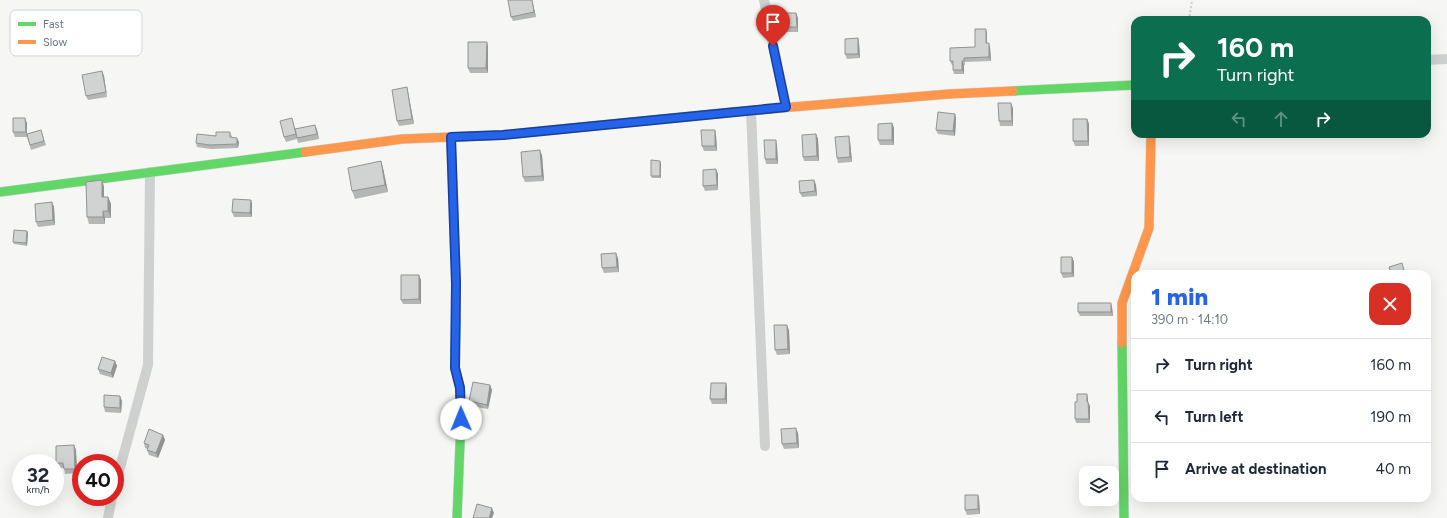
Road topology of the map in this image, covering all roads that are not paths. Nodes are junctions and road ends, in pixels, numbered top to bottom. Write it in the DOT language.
graph roads {
  1 [pos="764,0"];
  2 [pos="1447,59"];
  3 [pos="1431,60"];
  4 [pos="1131,85"];
  5 [pos="786,107"];
  6 [pos="750,111"];
  7 [pos="451,137"];
  8 [pos="1151,138"];
  9 [pos="150,172"];
  10 [pos="0,192"];
  11 [pos="1134,270"];
  12 [pos="1131,278"];
  13 [pos="765,446"];
  14 [pos="124,454"];
  15 [pos="110,506"];
  16 [pos="108,518"];
  17 [pos="457,518"];
  18 [pos="1124,518"];
  1 -- 5 [label="street"];
  2 -- 3 [label="street"];
  4 -- 5 [label="street"];
  5 -- 6 [label="street"];
  6 -- 7 [label="street"];
  6 -- 13 [label="street"];
  7 -- 9 [label="street"];
  7 -- 17 [label="street"];
  8 -- 11 [label="street"];
  9 -- 10 [label="street"];
  9 -- 14 [label="street"];
  12 -- 18 [label="street"];
  15 -- 16 [label="street"];
}
